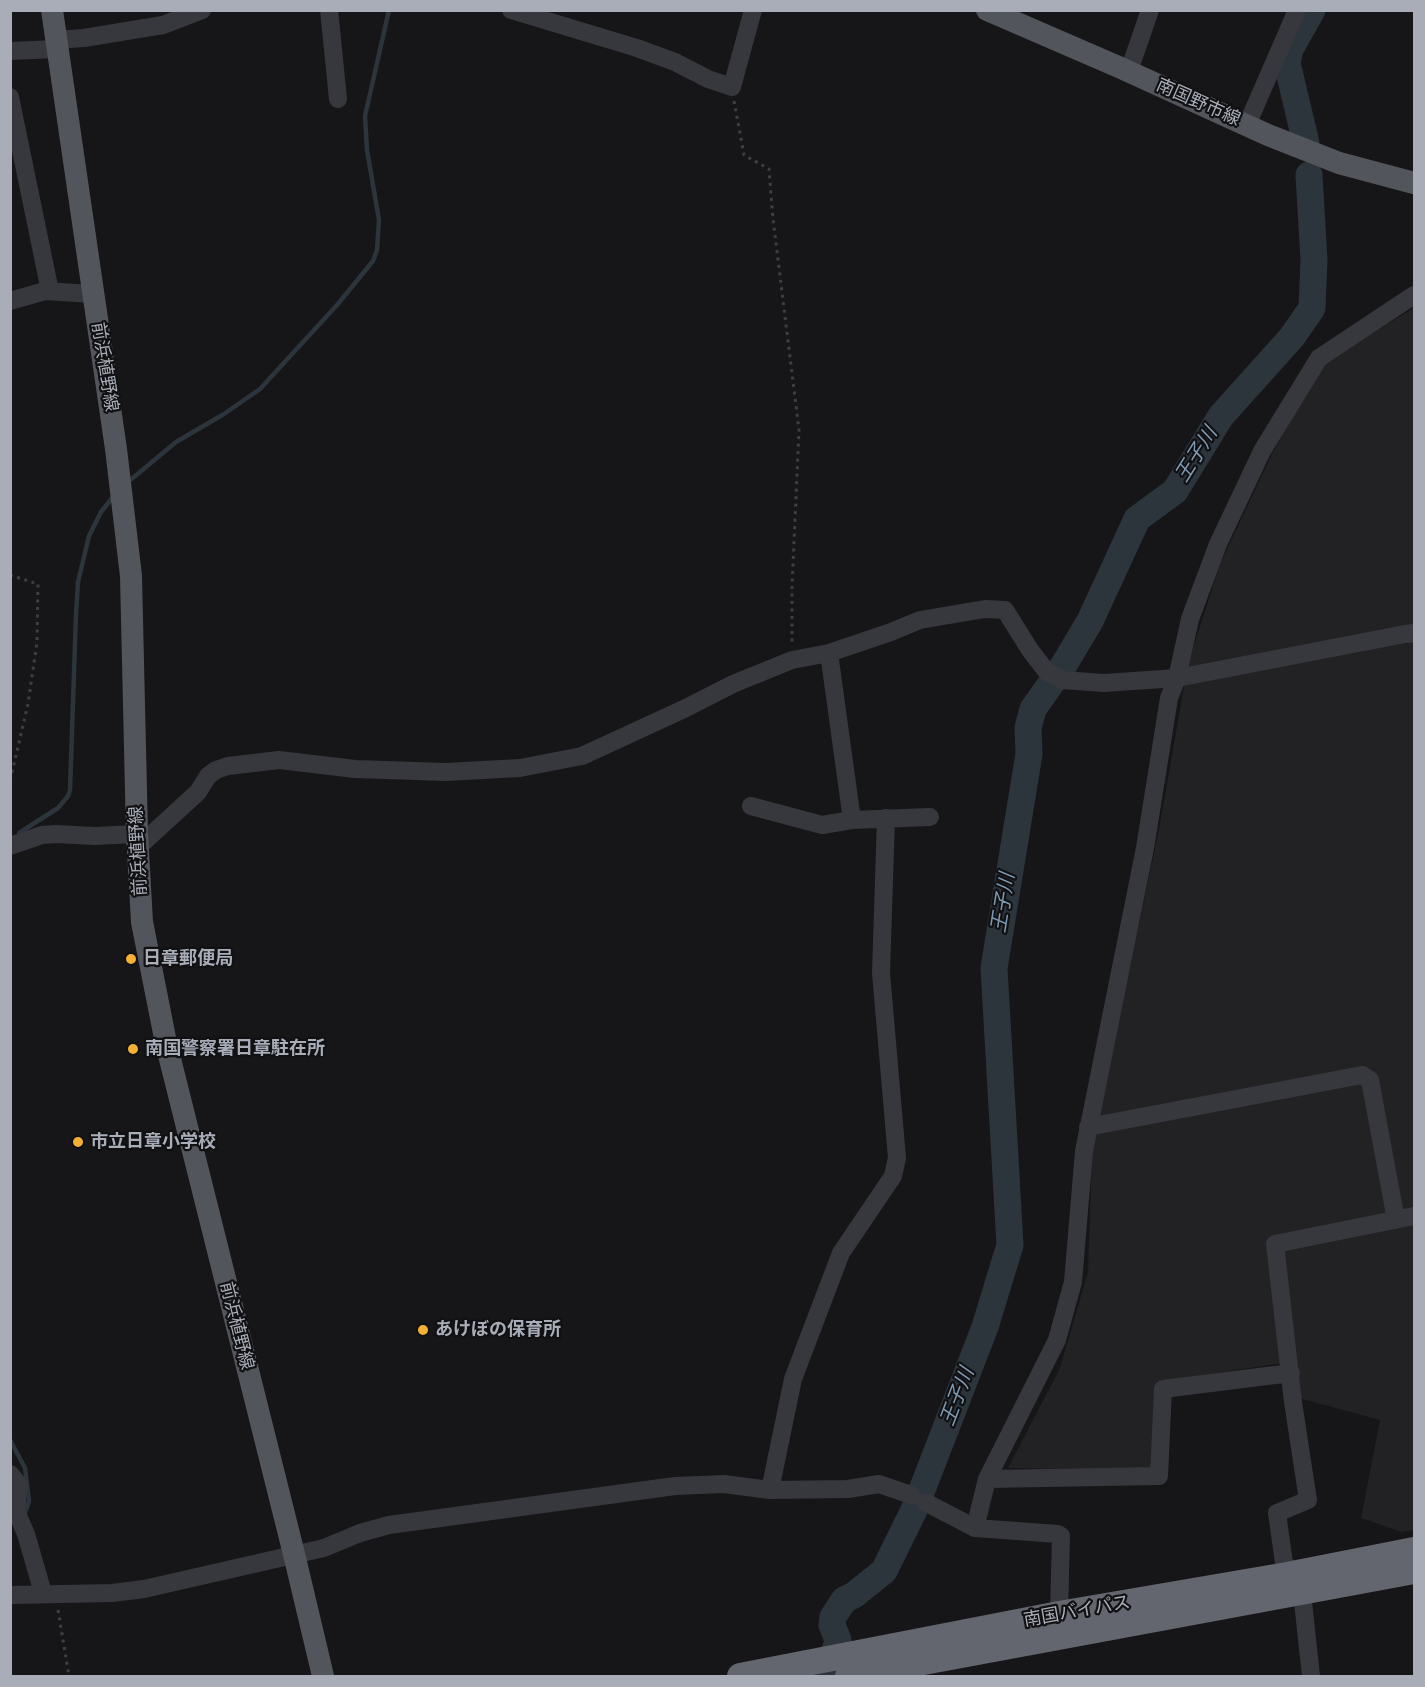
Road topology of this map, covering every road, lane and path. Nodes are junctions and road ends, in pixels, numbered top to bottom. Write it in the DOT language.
graph roads {
  1 [pos="52,10"];
  2 [pos="202,10"];
  3 [pos="329,10"];
  4 [pos="512,10"];
  5 [pos="753,10"];
  6 [pos="987,10"];
  7 [pos="1150,10"];
  8 [pos="1297,10"];
  9 [pos="57,44"];
  10 [pos="10,51"];
  11 [pos="1129,71"];
  12 [pos="732,87"];
  13 [pos="10,97"];
  14 [pos="338,99"];
  15 [pos="1247,125"];
  16 [pos="1414,183"];
  17 [pos="50,291"];
  18 [pos="92,294"];
  19 [pos="1414,295"];
  20 [pos="10,301"];
  21 [pos="10,574"];
  22 [pos="1414,633"];
  23 [pos="829,653"];
  24 [pos="792,660"];
  25 [pos="1178,678"];
  26 [pos="10,781"];
  27 [pos="751,806"];
  28 [pos="930,817"];
  29 [pos="886,818"];
  30 [pos="852,820"];
  31 [pos="138,841"];
  32 [pos="10,846"];
  33 [pos="1088,1127"];
  34 [pos="1414,1216"];
  35 [pos="1396,1220"];
  36 [pos="1291,1373"];
  37 [pos="10,1474"];
  38 [pos="987,1479"];
  39 [pos="770,1490"];
  40 [pos="975,1528"];
  41 [pos="1414,1550"];
  42 [pos="294,1554"];
  43 [pos="1414,1571"];
  44 [pos="1355,1572"];
  45 [pos="1298,1583"];
  46 [pos="49,1594"];
  47 [pos="10,1595"];
  48 [pos="1059,1614"];
  49 [pos="886,1659"];
  50 [pos="69,1677"];
  51 [pos="323,1677"];
  52 [pos="740,1677"];
  53 [pos="848,1677"];
  54 [pos="1311,1677"];
  1 -- 9 [label="main road, 前浜植野線"];
  2 -- 9 [label="street"];
  3 -- 14 [label="street"];
  4 -- 12 [label="street"];
  5 -- 12 [label="street"];
  6 -- 11 [label="main road, 南国野市線"];
  7 -- 11 [label="street"];
  8 -- 15 [label="street"];
  9 -- 10 [label="street"];
  9 -- 18 [label="main road, 前浜植野線"];
  11 -- 15 [label="main road, 南国野市線"];
  12 -- 24 [label="path"];
  13 -- 17 [label="street"];
  15 -- 16 [label="main road, 南国野市線"];
  17 -- 18 [label="street"];
  17 -- 20 [label="street"];
  18 -- 31 [label="main road, 前浜植野線"];
  19 -- 25 [label="street"];
  21 -- 26 [label="path"];
  22 -- 25 [label="street"];
  23 -- 24 [label="street"];
  23 -- 25 [label="street"];
  23 -- 30 [label="street"];
  24 -- 31 [label="street"];
  25 -- 33 [label="street"];
  27 -- 30 [label="street"];
  28 -- 29 [label="street"];
  29 -- 30 [label="street"];
  29 -- 39 [label="street"];
  31 -- 32 [label="street"];
  31 -- 42 [label="main road, 前浜植野線"];
  33 -- 35 [label="street"];
  33 -- 38 [label="street"];
  34 -- 35 [label="street"];
  35 -- 36 [label="street"];
  36 -- 38 [label="street"];
  36 -- 45 [label="street"];
  37 -- 46 [label="street"];
  38 -- 40 [label="street"];
  39 -- 40 [label="street"];
  39 -- 42 [label="street"];
  40 -- 48 [label="street"];
  41 -- 44 [label="highway, 南国バイパス"];
  42 -- 46 [label="street"];
  42 -- 51 [label="main road, 前浜植野線"];
  43 -- 44 [label="highway, 南国バイパス"];
  44 -- 45 [label="highway, 南国バイパス"];
  45 -- 48 [label="highway, 南国バイパス"];
  45 -- 49 [label="highway, 南国バイパス"];
  45 -- 54 [label="street"];
  46 -- 47 [label="street"];
  46 -- 50 [label="path"];
  48 -- 49 [label="highway, 南国バイパス"];
  49 -- 52 [label="highway, 南国バイパス"];
  49 -- 53 [label="highway, 南国バイパス"];
}
